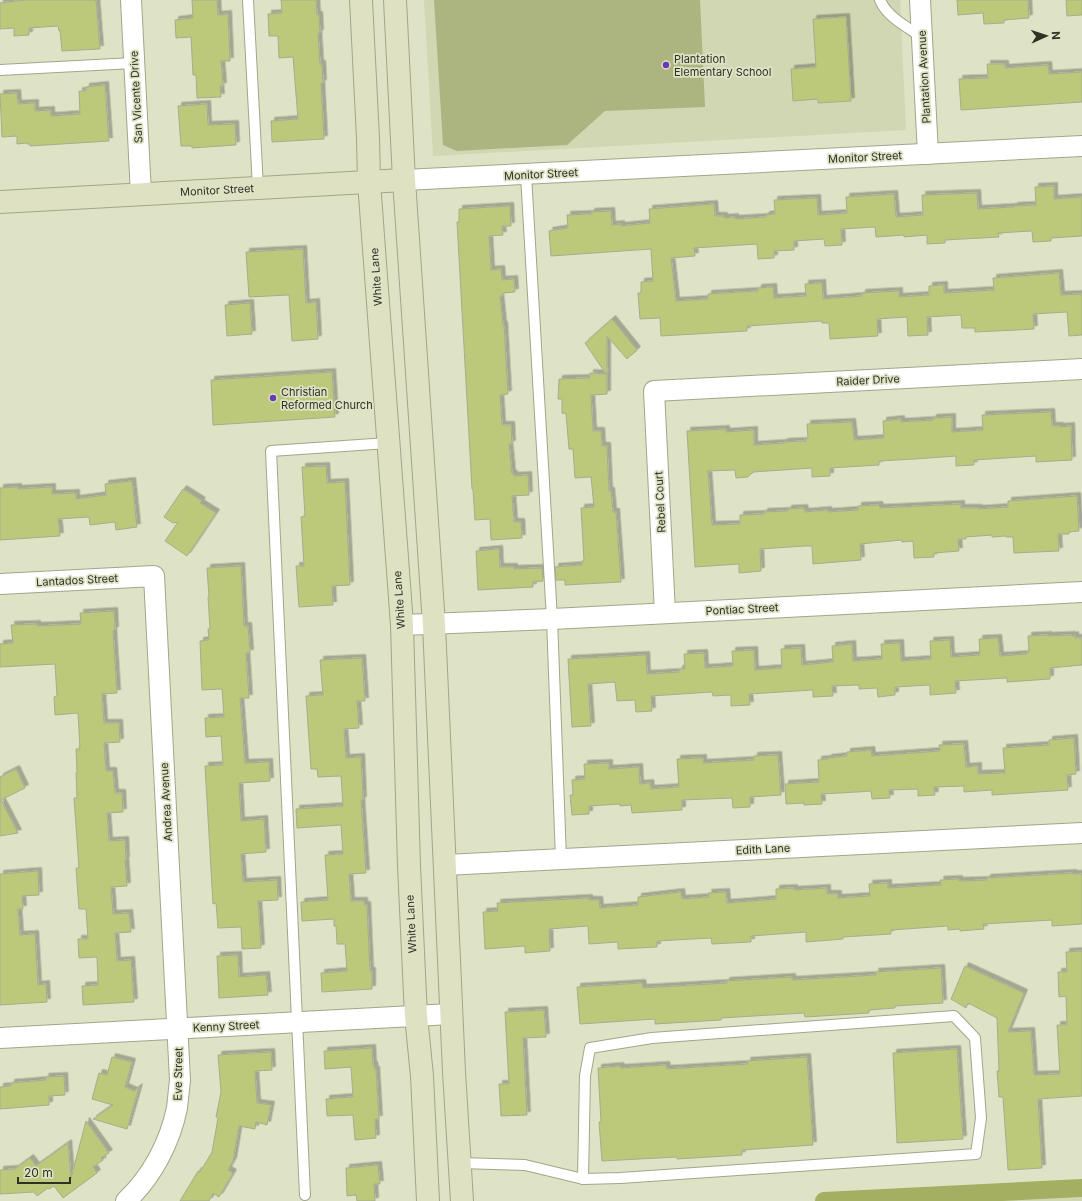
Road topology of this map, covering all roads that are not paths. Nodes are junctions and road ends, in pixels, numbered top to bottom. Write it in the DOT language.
graph roads {
  1 [pos="131,0"];
  2 [pos="248,0"];
  3 [pos="361,0"];
  4 [pos="395,0"];
  5 [pos="880,0"];
  6 [pos="920,0"];
  7 [pos="922,38"];
  8 [pos="134,63"];
  9 [pos="0,70"];
  10 [pos="1082,146"];
  11 [pos="928,154"];
  12 [pos="526,175"];
  13 [pos="404,180"];
  14 [pos="369,182"];
  15 [pos="258,188"];
  16 [pos="141,194"];
  17 [pos="0,202"];
  18 [pos="1082,369"];
  19 [pos="654,391"];
  20 [pos="388,443"];
  21 [pos="154,576"];
  22 [pos="0,584"];
  23 [pos="1082,592"];
  24 [pos="665,613"];
  25 [pos="552,619"];
  26 [pos="402,625"];
  27 [pos="434,625"];
  28 [pos="1082,832"];
  29 [pos="561,859"];
  30 [pos="445,865"];
  31 [pos="452,1014"];
  32 [pos="416,1016"];
  33 [pos="297,1022"];
  34 [pos="178,1029"];
  35 [pos="0,1038"];
  36 [pos="460,1163"];
  37 [pos="583,1179"];
  38 [pos="305,1195"];
  39 [pos="126,1201"];
  40 [pos="428,1201"];
  41 [pos="462,1201"];
  1 -- 8 [label="street, San Vicente Drive"];
  2 -- 15 [label="lane"];
  3 -- 14 [label="main road, White Lane"];
  4 -- 13 [label="main road"];
  5 -- 7 [label="lane"];
  6 -- 7 [label="street, Plantation Avenue"];
  7 -- 11 [label="street, Plantation Avenue"];
  8 -- 9 [label="lane"];
  8 -- 16 [label="street, San Vicente Drive"];
  10 -- 11 [label="street, Monitor Street"];
  11 -- 12 [label="street, Monitor Street"];
  12 -- 13 [label="street, Monitor Street"];
  12 -- 25 [label="lane"];
  13 -- 14 [label="main road, Monitor Street"];
  13 -- 27 [label="main road"];
  14 -- 15 [label="main road, Monitor Street"];
  14 -- 20 [label="main road, White Lane"];
  15 -- 16 [label="main road, Monitor Street"];
  16 -- 17 [label="main road, Monitor Street"];
  18 -- 19 [label="street, Raider Drive"];
  19 -- 24 [label="street, Rebel Court"];
  20 -- 26 [label="main road, White Lane"];
  20 -- 33 [label="lane"];
  21 -- 22 [label="street, Lantados Street"];
  21 -- 34 [label="street, Andrea Avenue"];
  23 -- 24 [label="street, Pontiac Street"];
  24 -- 25 [label="street, Pontiac Street"];
  25 -- 27 [label="street, Pontiac Street"];
  25 -- 29 [label="lane"];
  26 -- 27 [label="street, Pontiac Street"];
  26 -- 32 [label="main road, White Lane"];
  27 -- 30 [label="main road"];
  28 -- 29 [label="street, Edith Lane"];
  29 -- 30 [label="street, Edith Lane"];
  30 -- 31 [label="main road"];
  31 -- 32 [label="street, Kenny Street"];
  31 -- 36 [label="main road"];
  32 -- 33 [label="street, Kenny Street"];
  32 -- 40 [label="main road, White Lane"];
  33 -- 34 [label="street, Kenny Street"];
  33 -- 38 [label="lane"];
  34 -- 35 [label="street, Kenny Street"];
  34 -- 39 [label="street, Eve Street"];
  36 -- 37 [label="lane"];
  36 -- 41 [label="main road"];
  37 -- 37 [label="lane"];
}
